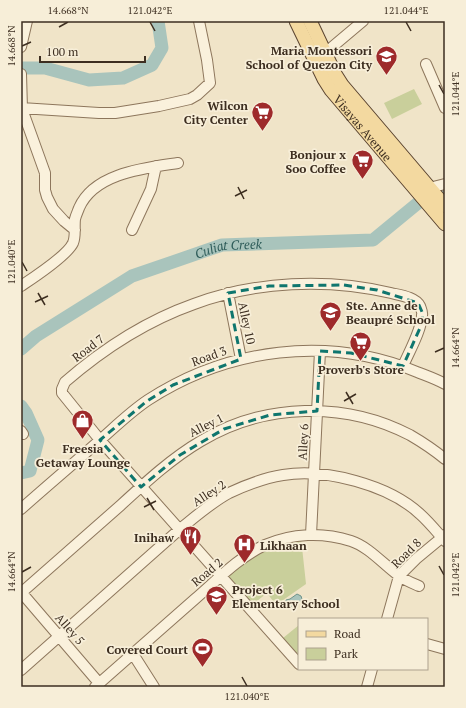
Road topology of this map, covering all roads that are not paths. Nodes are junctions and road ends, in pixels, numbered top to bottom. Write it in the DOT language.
graph roads {
  1 [pos="27,21"];
  2 [pos="199,21"];
  3 [pos="296,21"];
  4 [pos="310,21"];
  5 [pos="363,21"];
  6 [pos="21,47"];
  7 [pos="325,53"];
  8 [pos="426,64"];
  9 [pos="21,77"];
  10 [pos="21,108"];
  11 [pos="445,108"];
  12 [pos="178,162"];
  13 [pos="156,166"];
  14 [pos="445,184"];
  15 [pos="430,188"];
  16 [pos="444,205"];
  17 [pos="445,224"];
  18 [pos="75,230"];
  19 [pos="132,230"];
  20 [pos="21,286"];
  21 [pos="228,294"];
  22 [pos="320,350"];
  23 [pos="241,359"];
  24 [pos="403,366"];
  25 [pos="445,384"];
  26 [pos="318,411"];
  27 [pos="100,440"];
  28 [pos="445,458"];
  29 [pos="314,474"];
  30 [pos="141,487"];
  31 [pos="21,509"];
  32 [pos="180,529"];
  33 [pos="311,535"];
  34 [pos="444,538"];
  35 [pos="399,576"];
  36 [pos="221,577"];
  37 [pos="419,586"];
  38 [pos="21,593"];
  39 [pos="387,618"];
  40 [pos="59,637"];
  41 [pos="428,644"];
  42 [pos="445,649"];
  43 [pos="133,654"];
  44 [pos="298,663"];
  45 [pos="21,670"];
  46 [pos="372,670"];
  47 [pos="97,685"];
  48 [pos="365,686"];
  49 [pos="154,687"];
  1 -- 6 [label="street"];
  2 -- 10 [label="street"];
  3 -- 17 [label="main road, Visayas Avenue"];
  4 -- 7 [label="main road, Visayas Avenue"];
  5 -- 7 [label="street"];
  7 -- 15 [label="main road, Visayas Avenue"];
  8 -- 11 [label="street"];
  9 -- 10 [label="street"];
  10 -- 18 [label="street"];
  12 -- 13 [label="street"];
  13 -- 18 [label="street"];
  13 -- 19 [label="street"];
  14 -- 15 [label="street"];
  15 -- 16 [label="main road, Visayas Avenue"];
  18 -- 20 [label="street"];
  21 -- 23 [label="street, Alley 10"];
  21 -- 24 [label="street, Road 7"];
  21 -- 27 [label="street, Road 7"];
  22 -- 23 [label="street, Road 3"];
  22 -- 24 [label="street, Road 3"];
  22 -- 26 [label="street, Alley 6"];
  23 -- 27 [label="street, Road 3"];
  24 -- 25 [label="street, Road 3"];
  26 -- 28 [label="street, Alley 1"];
  26 -- 29 [label="street, Alley 6"];
  26 -- 30 [label="street, Alley 1"];
  27 -- 30 [label="street, Road 7"];
  27 -- 31 [label="street, Road 3"];
  29 -- 32 [label="street, Alley 2"];
  29 -- 33 [label="street, Alley 6"];
  29 -- 34 [label="street, Alley 2"];
  30 -- 32 [label="street, Road 7"];
  30 -- 38 [label="street, Alley 1"];
  32 -- 36 [label="street, Road 7"];
  32 -- 40 [label="street, Alley 2"];
  33 -- 35 [label="street, Road 2"];
  33 -- 36 [label="street, Road 2"];
  34 -- 35 [label="street, Road 8"];
  35 -- 37 [label="street, Road 2"];
  35 -- 39 [label="street, Road 8"];
  36 -- 43 [label="street, Road 2"];
  36 -- 44 [label="street, Road 7"];
  38 -- 40 [label="street, Alley 5"];
  40 -- 45 [label="street, Alley 2"];
  40 -- 47 [label="street, Alley 5"];
  41 -- 42 [label="street"];
  43 -- 47 [label="street, Road 2"];
  43 -- 49 [label="street"];
  46 -- 48 [label="street"];
}
